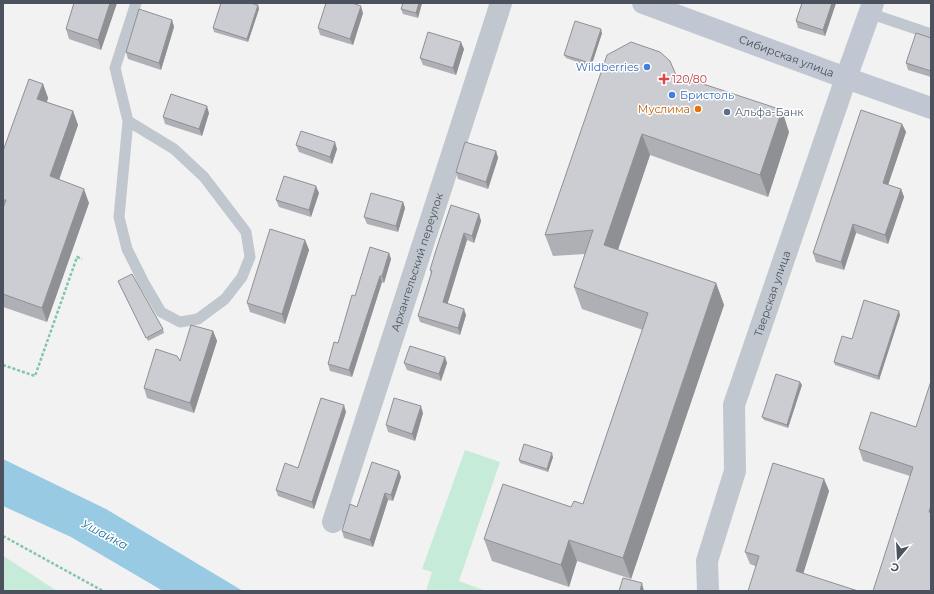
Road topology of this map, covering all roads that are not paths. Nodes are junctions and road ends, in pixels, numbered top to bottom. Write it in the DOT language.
graph roads {
  1 [pos="136,3"];
  2 [pos="501,3"];
  3 [pos="643,3"];
  4 [pos="871,8"];
  5 [pos="931,34"];
  6 [pos="846,78"];
  7 [pos="931,108"];
  8 [pos="128,121"];
  9 [pos="333,522"];
  10 [pos="708,591"];
  1 -- 8 [label="lane"];
  2 -- 9 [label="street, Архангельский переулок"];
  3 -- 6 [label="main road, Сибирская улица"];
  4 -- 5 [label="lane"];
  4 -- 6 [label="main road, Тверская улица"];
  6 -- 7 [label="main road, Сибирская улица"];
  6 -- 10 [label="street, Тверская улица"];
  8 -- 8 [label="lane"];
}
